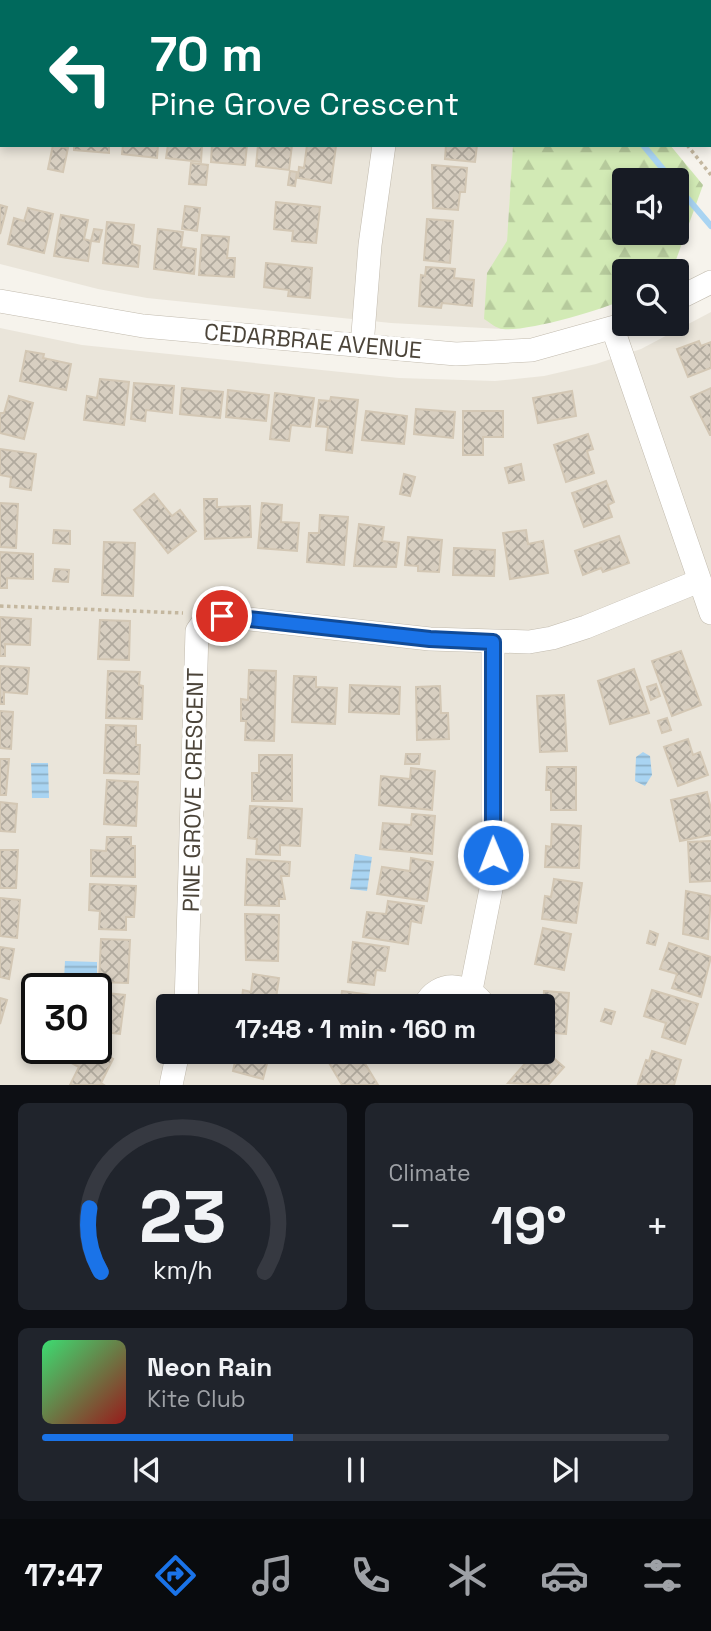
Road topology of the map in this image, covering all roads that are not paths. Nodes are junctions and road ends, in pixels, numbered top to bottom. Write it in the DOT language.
graph roads {
  1 [pos="384,147"];
  2 [pos="711,282"];
  3 [pos="689,293"];
  4 [pos="0,301"];
  5 [pos="612,329"];
  6 [pos="622,336"];
  7 [pos="362,346"];
  8 [pos="699,581"];
  9 [pos="711,613"];
  10 [pos="493,642"];
  11 [pos="186,994"];
  12 [pos="434,994"];
  13 [pos="472,994"];
  14 [pos="479,994"];
  15 [pos="175,1064"];
  16 [pos="171,1085"];
  1 -- 7 [label="street"];
  2 -- 3 [label="street"];
  4 -- 7 [label="street, CEDARBRAE AVENUE"];
  5 -- 7 [label="street, CEDARBRAE AVENUE"];
  6 -- 8 [label="street"];
  8 -- 9 [label="street"];
  8 -- 10 [label="street, PINE GROVE CRESCENT"];
  10 -- 11 [label="street, PINE GROVE CRESCENT"];
  10 -- 14 [label="street"];
  12 -- 13 [label="street"];
  15 -- 16 [label="street"];
}
